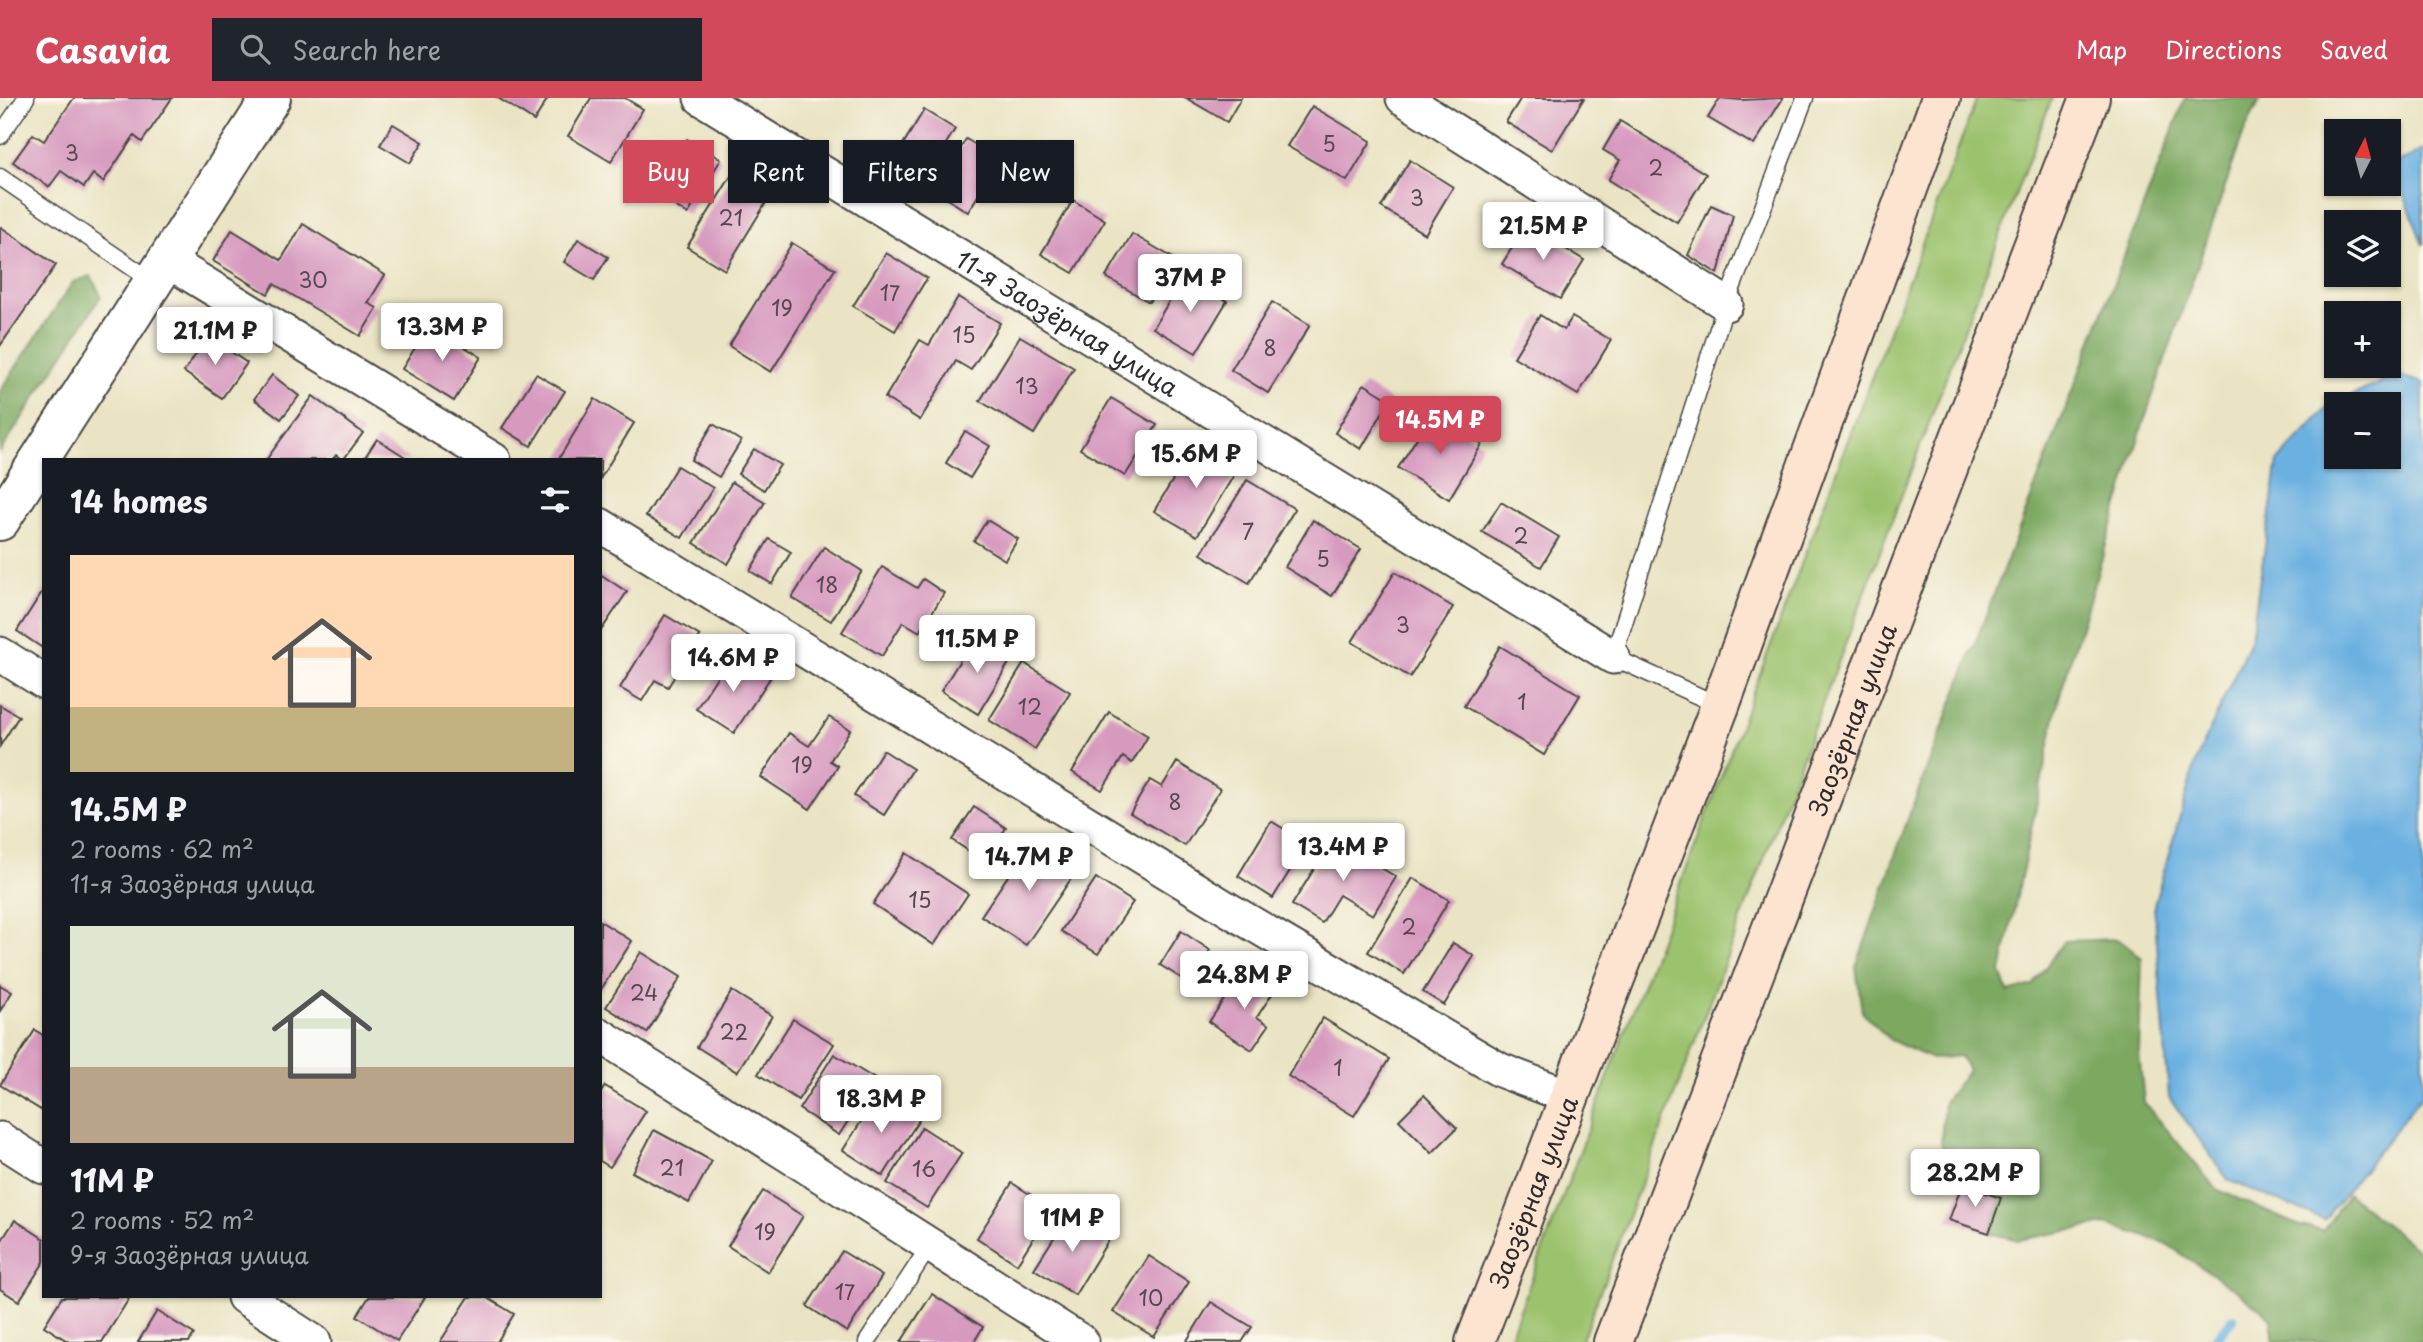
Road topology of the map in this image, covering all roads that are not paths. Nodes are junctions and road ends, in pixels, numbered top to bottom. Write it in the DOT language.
graph roads {
  1 [pos="26,98"];
  2 [pos="271,98"];
  3 [pos="701,98"];
  4 [pos="1403,98"];
  5 [pos="1805,98"];
  6 [pos="1941,98"];
  7 [pos="2091,98"];
  8 [pos="0,136"];
  9 [pos="0,177"];
  10 [pos="159,270"];
  11 [pos="1726,304"];
  12 [pos="490,458"];
  13 [pos="0,521"];
  14 [pos="602,526"];
  15 [pos="0,654"];
  16 [pos="1613,657"];
  17 [pos="42,681"];
  18 [pos="1720,706"];
  19 [pos="602,1036"];
  20 [pos="1570,1097"];
  21 [pos="0,1139"];
  22 [pos="42,1166"];
  23 [pos="931,1244"];
  24 [pos="246,1298"];
  25 [pos="314,1342"];
  26 [pos="867,1342"];
  27 [pos="1082,1342"];
  28 [pos="1475,1342"];
  29 [pos="1613,1342"];
  1 -- 8 [label="lane"];
  2 -- 10 [label="street"];
  3 -- 16 [label="street, 11-я Заозёрная улица"];
  4 -- 11 [label="street"];
  5 -- 11 [label="lane"];
  6 -- 18 [label="main road, Заозёрная улица"];
  7 -- 29 [label="main road, Заозёрная улица"];
  9 -- 10 [label="lane"];
  10 -- 12 [label="street"];
  10 -- 13 [label="street"];
  11 -- 16 [label="lane"];
  14 -- 20 [label="street"];
  15 -- 17 [label="street"];
  16 -- 18 [label="lane"];
  18 -- 20 [label="main road, Заозёрная улица"];
  19 -- 23 [label="street"];
  20 -- 28 [label="main road, Заозёрная улица"];
  21 -- 22 [label="street"];
  23 -- 26 [label="lane"];
  23 -- 27 [label="street"];
  24 -- 25 [label="street"];
}
